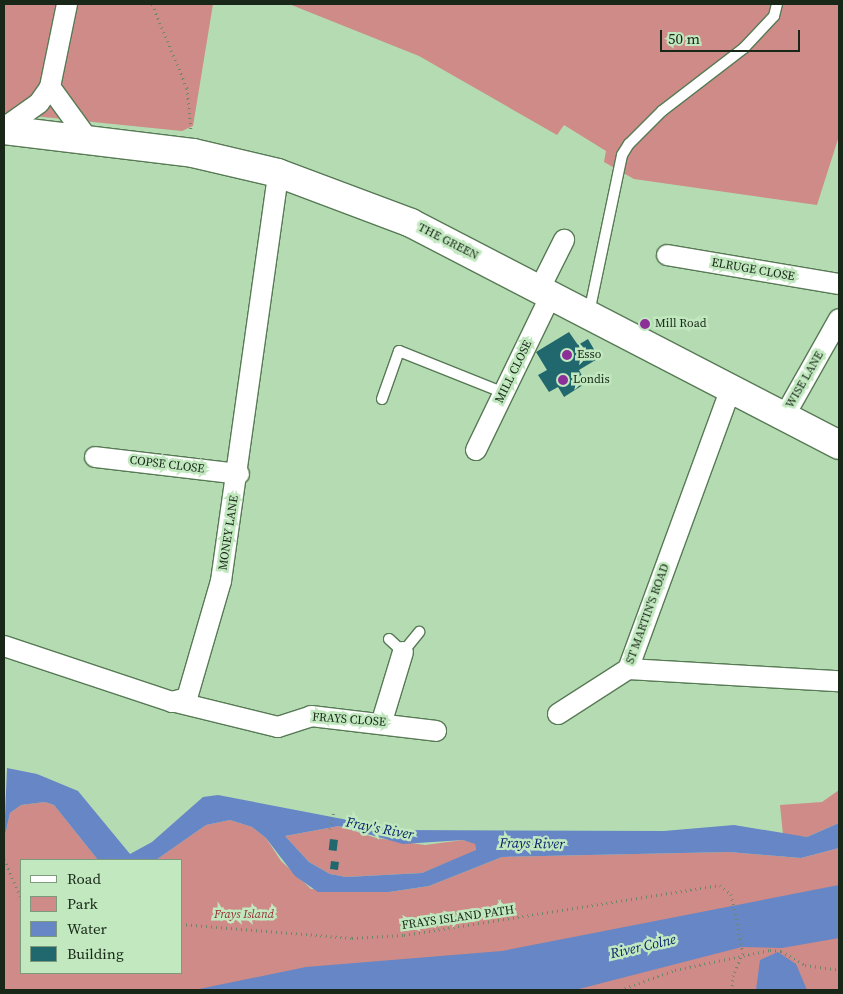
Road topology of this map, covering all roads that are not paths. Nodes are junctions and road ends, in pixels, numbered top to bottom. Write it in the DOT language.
graph roads {
  1 [pos="67,4"];
  2 [pos="777,4"];
  3 [pos="50,87"];
  4 [pos="4,129"];
  5 [pos="87,138"];
  6 [pos="278,173"];
  7 [pos="564,240"];
  8 [pos="667,255"];
  9 [pos="839,284"];
  10 [pos="546,292"];
  11 [pos="589,314"];
  12 [pos="839,319"];
  13 [pos="731,388"];
  14 [pos="504,393"];
  15 [pos="382,399"];
  16 [pos="785,415"];
  17 [pos="839,445"];
  18 [pos="476,450"];
  19 [pos="95,457"];
  20 [pos="238,474"];
  21 [pos="419,632"];
  22 [pos="396,645"];
  23 [pos="4,646"];
  24 [pos="628,669"];
  25 [pos="839,681"];
  26 [pos="176,702"];
  27 [pos="558,714"];
  28 [pos="382,721"];
  29 [pos="436,731"];
  1 -- 3 [label="street, THE GREEN"];
  2 -- 11 [label="lane"];
  3 -- 4 [label="street, THE GREEN"];
  3 -- 5 [label="street"];
  4 -- 5 [label="street, THE GREEN"];
  5 -- 6 [label="street, THE GREEN"];
  6 -- 10 [label="street, THE GREEN"];
  6 -- 20 [label="street, MONEY LANE"];
  7 -- 10 [label="street, MILL CLOSE"];
  8 -- 9 [label="street, ELRUGE CLOSE"];
  10 -- 11 [label="street, THE GREEN"];
  10 -- 14 [label="street, MILL CLOSE"];
  11 -- 13 [label="street, THE GREEN"];
  12 -- 16 [label="street, WISE LANE"];
  13 -- 16 [label="street, THE GREEN"];
  13 -- 24 [label="street, ST MARTIN'S ROAD"];
  14 -- 15 [label="lane"];
  14 -- 18 [label="street, MILL CLOSE"];
  16 -- 17 [label="street"];
  19 -- 20 [label="street, COPSE CLOSE"];
  20 -- 26 [label="street, MONEY LANE"];
  21 -- 22 [label="lane"];
  22 -- 28 [label="street"];
  23 -- 26 [label="street"];
  24 -- 25 [label="street, ST MARTIN'S ROAD"];
  24 -- 27 [label="street"];
  26 -- 28 [label="street, FRAYS CLOSE"];
  28 -- 29 [label="street, FRAYS CLOSE"];
}
